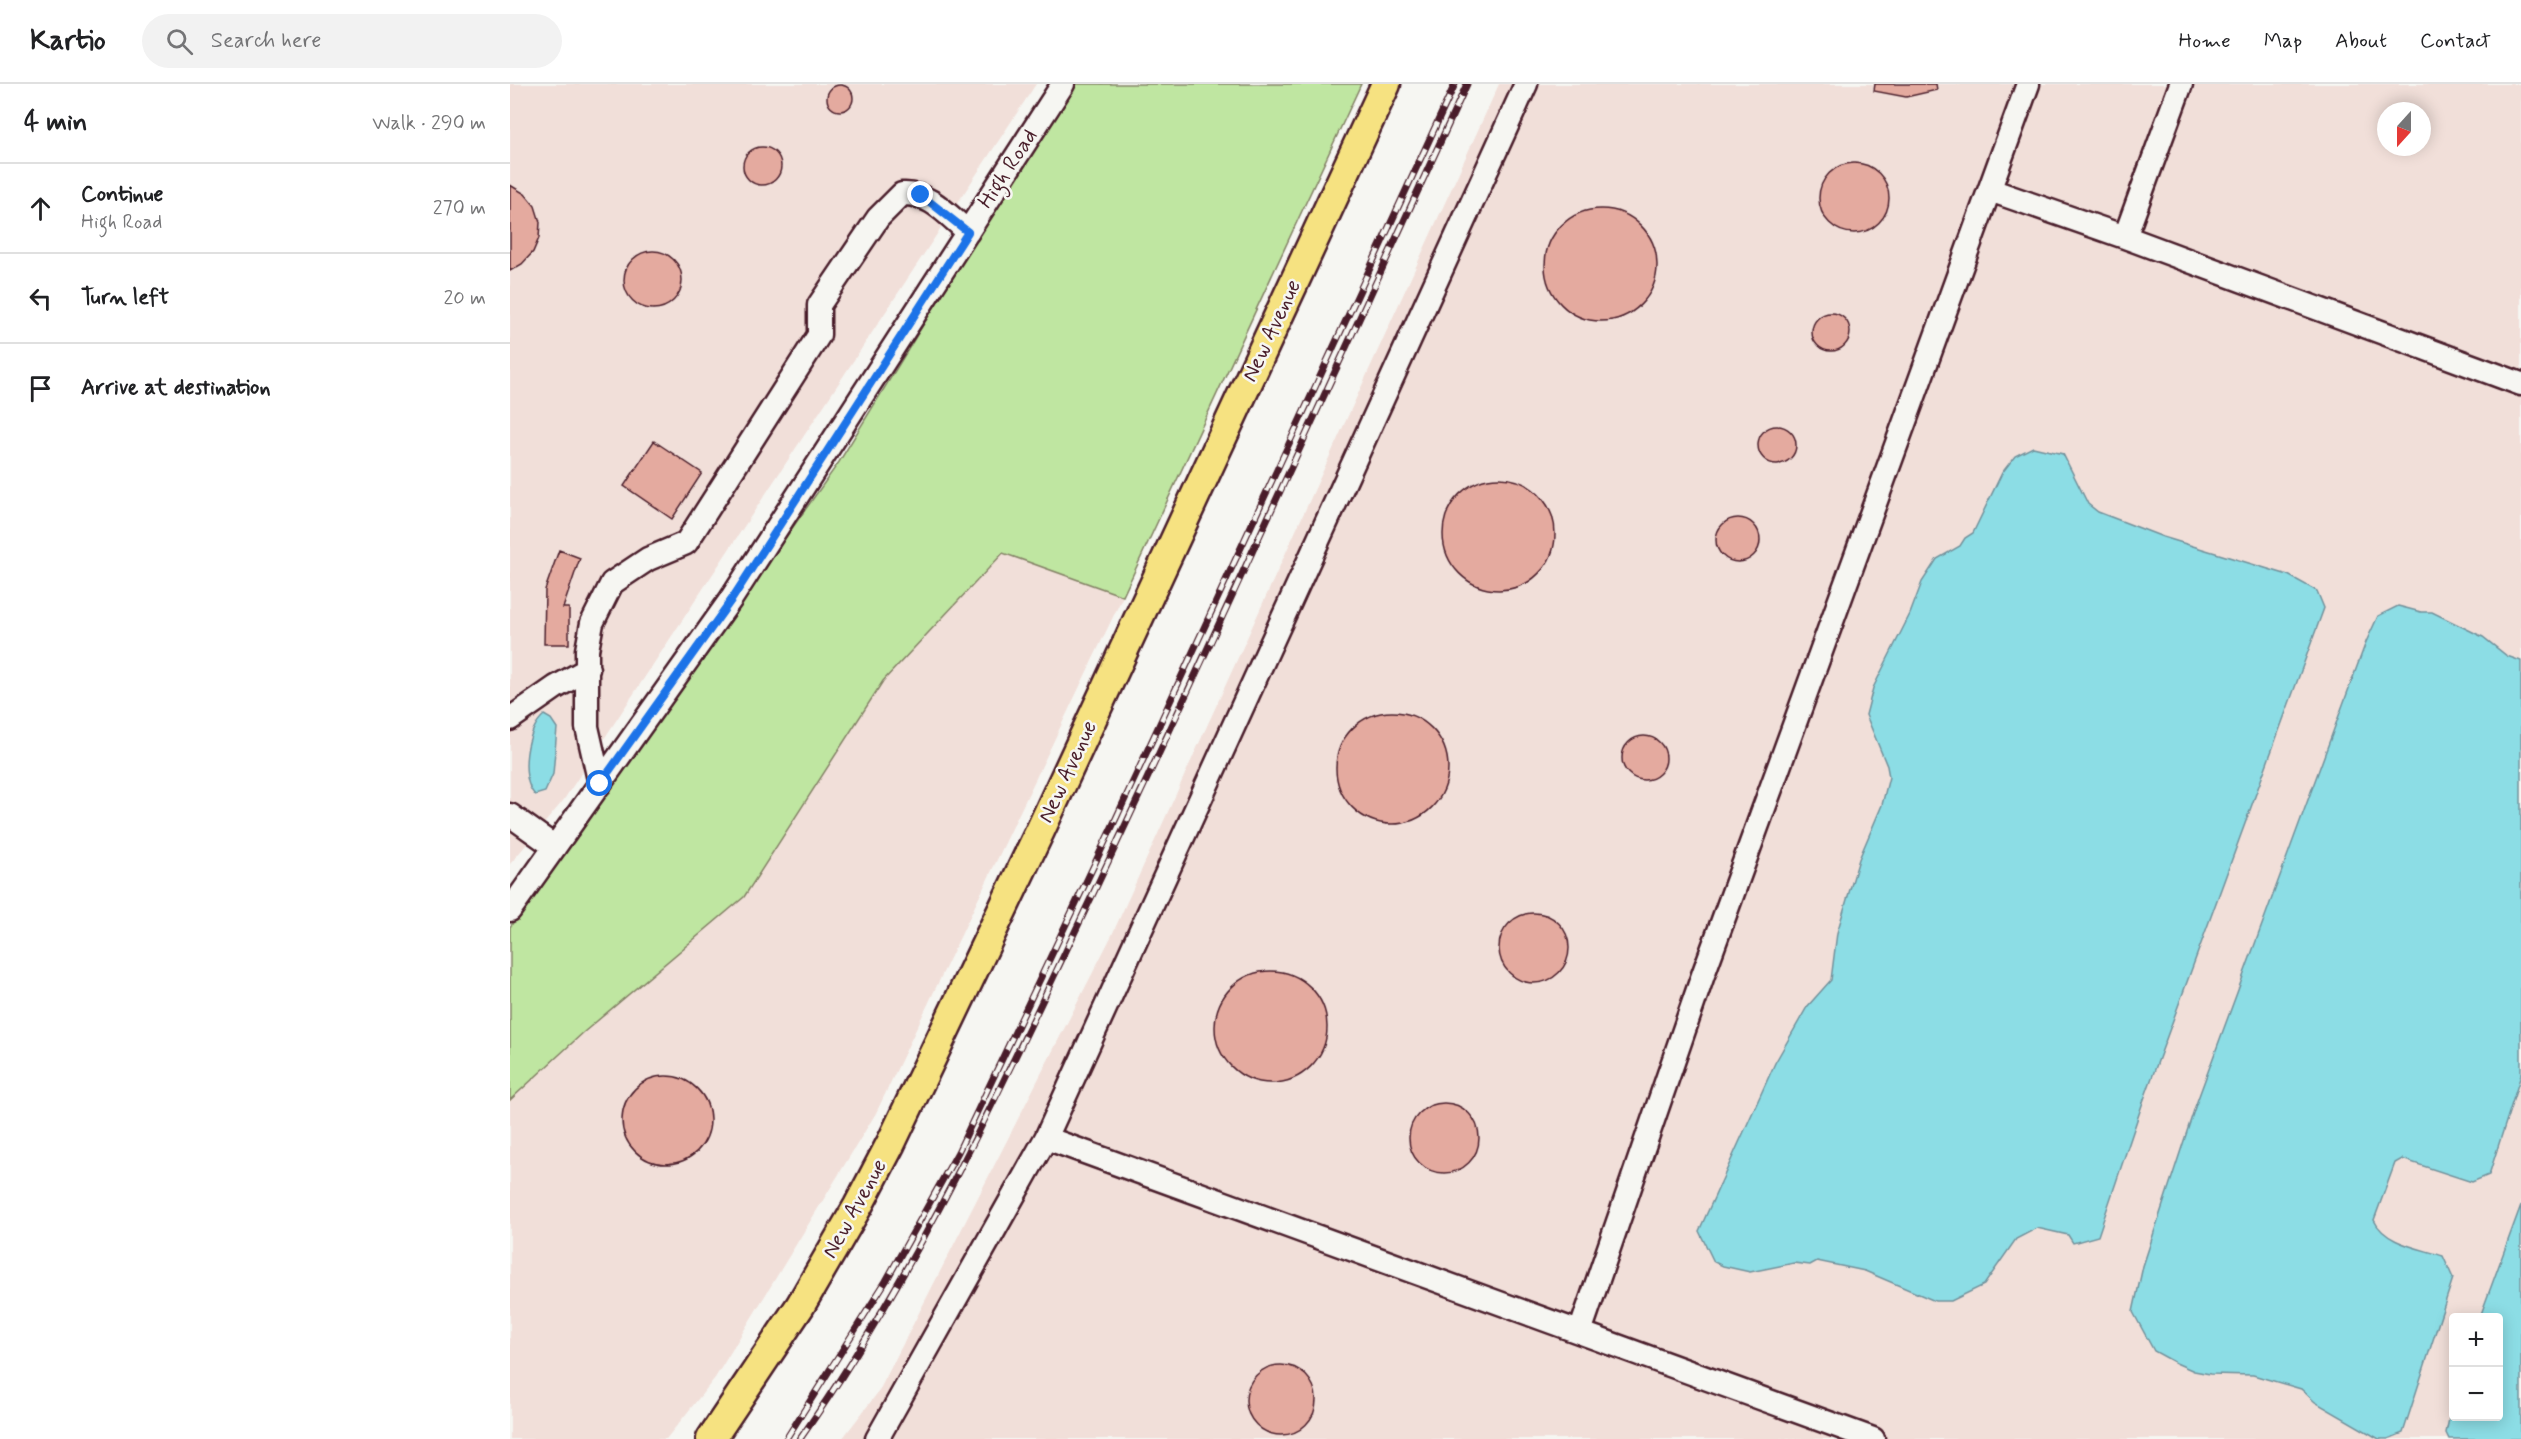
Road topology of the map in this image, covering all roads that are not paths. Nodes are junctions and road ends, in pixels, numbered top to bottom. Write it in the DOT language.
graph roads {
  1 [pos="1063,84"];
  2 [pos="1386,84"];
  3 [pos="1526,84"];
  4 [pos="2028,84"];
  5 [pos="2181,84"];
  6 [pos="1990,190"];
  7 [pos="968,232"];
  8 [pos="2125,237"];
  9 [pos="2521,384"];
  10 [pos="588,669"];
  11 [pos="510,719"];
  12 [pos="600,784"];
  13 [pos="510,815"];
  14 [pos="555,847"];
  15 [pos="510,910"];
  16 [pos="1046,1138"];
  17 [pos="1580,1332"];
  18 [pos="711,1439"];
  19 [pos="877,1439"];
  20 [pos="1873,1439"];
  1 -- 7 [label="street, High Road"];
  2 -- 18 [label="main road, New Avenue"];
  3 -- 16 [label="street"];
  4 -- 6 [label="street"];
  5 -- 8 [label="street"];
  6 -- 8 [label="street"];
  6 -- 17 [label="street"];
  7 -- 10 [label="street"];
  7 -- 12 [label="street, High Road"];
  8 -- 9 [label="street"];
  10 -- 11 [label="street"];
  10 -- 12 [label="street"];
  12 -- 14 [label="street, High Road"];
  13 -- 14 [label="street"];
  14 -- 15 [label="street, High Road"];
  16 -- 17 [label="street"];
  16 -- 19 [label="street"];
  17 -- 20 [label="street"];
}
